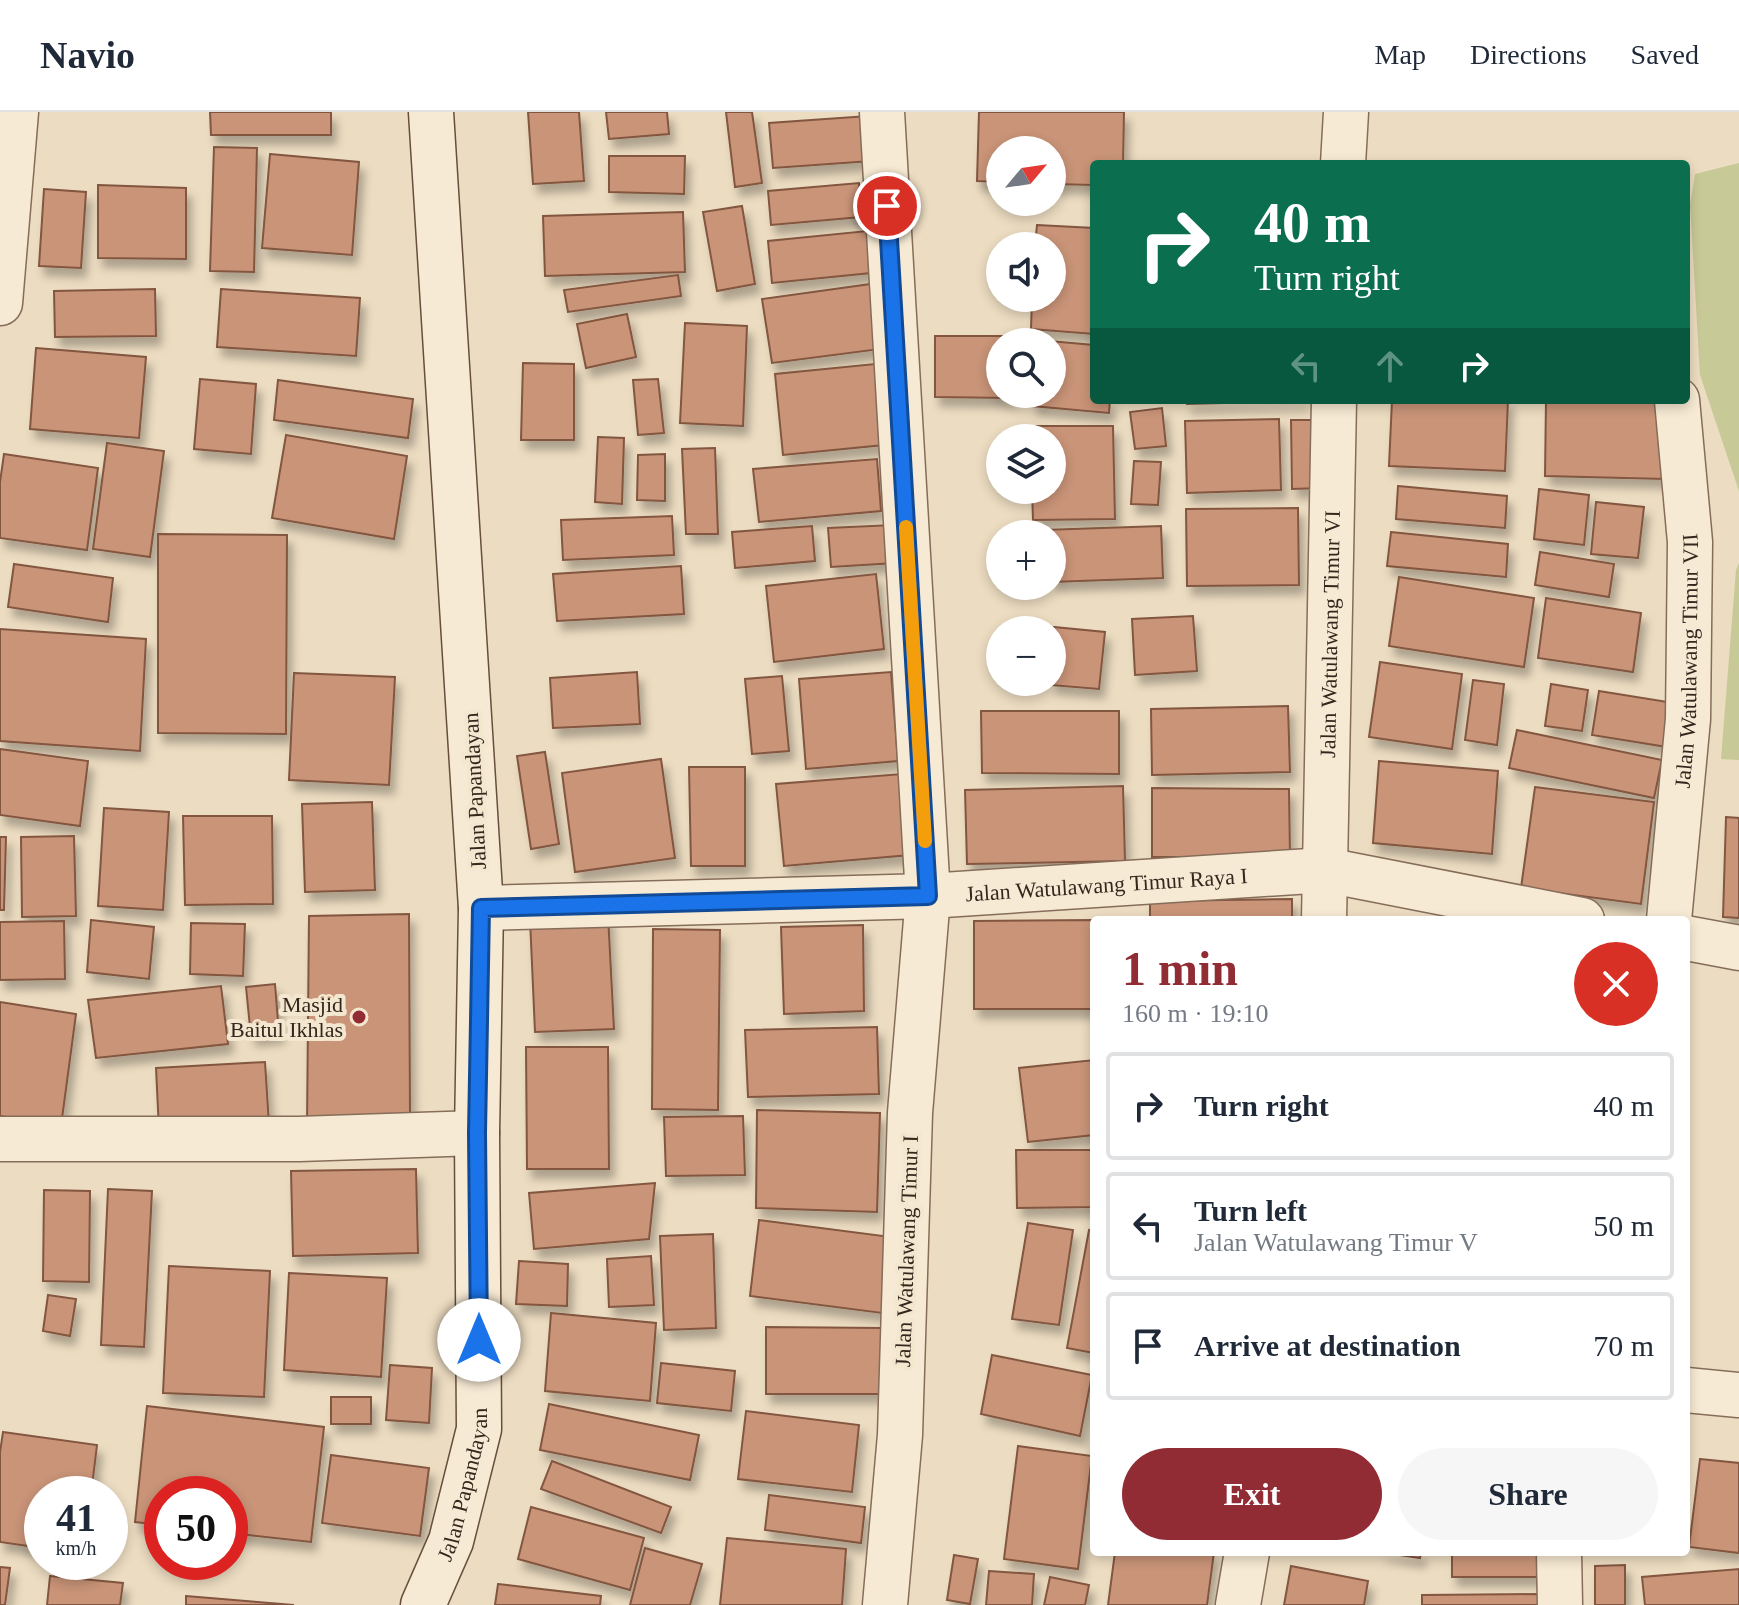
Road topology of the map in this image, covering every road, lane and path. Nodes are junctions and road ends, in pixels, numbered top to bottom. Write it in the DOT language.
graph roads {
  1 [pos="16,112"];
  2 [pos="431,112"];
  3 [pos="882,112"];
  4 [pos="1346,112"];
  5 [pos="1343,160"];
  6 [pos="0,303"];
  7 [pos="1334,404"];
  8 [pos="1677,404"];
  9 [pos="1326,870"];
  10 [pos="928,896"];
  11 [pos="481,908"];
  12 [pos="1324,916"];
  13 [pos="1562,916"];
  14 [pos="1669,916"];
  15 [pos="1690,939"];
  16 [pos="1739,948"];
  17 [pos="477,1133"];
  18 [pos="0,1139"];
  19 [pos="1690,1390"];
  20 [pos="1739,1395"];
  21 [pos="1246,1556"];
  22 [pos="1559,1556"];
  23 [pos="423,1605"];
  24 [pos="885,1605"];
  25 [pos="1238,1605"];
  26 [pos="1560,1605"];
  1 -- 6 [label="street"];
  2 -- 11 [label="street, Jalan Papandayan"];
  3 -- 10 [label="street, Jalan Watulawang Timur I"];
  4 -- 5 [label="street"];
  7 -- 9 [label="street, Jalan Watulawang Timur VI"];
  8 -- 14 [label="street, Jalan Watulawang Timur VII"];
  9 -- 10 [label="street, Jalan Watulawang Timur Raya I"];
  9 -- 12 [label="street, Jalan Watulawang Timur VI"];
  9 -- 13 [label="street, Jalan Watulawang Timur Raya I"];
  10 -- 11 [label="street, Jalan Watulawang Timur Raya I"];
  10 -- 24 [label="street, Jalan Watulawang Timur I"];
  11 -- 17 [label="street, Jalan Papandayan"];
  15 -- 16 [label="street"];
  17 -- 18 [label="street"];
  17 -- 23 [label="street, Jalan Papandayan"];
  19 -- 20 [label="street"];
  21 -- 25 [label="street"];
  22 -- 26 [label="street"];
}
